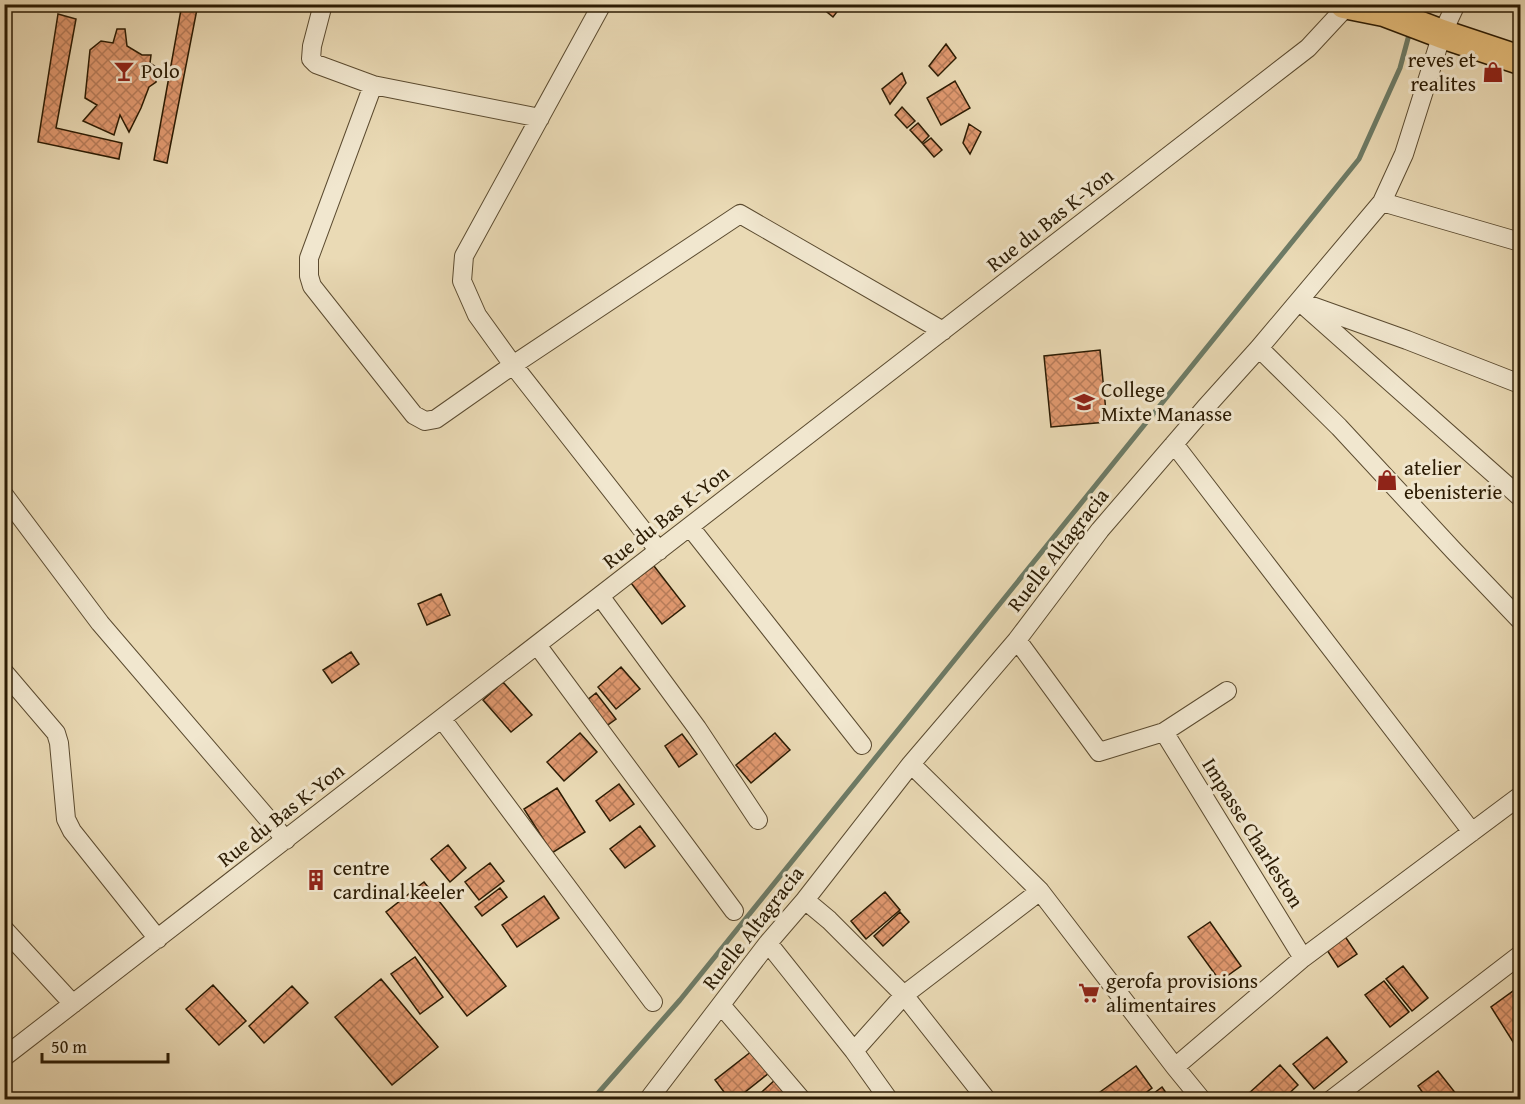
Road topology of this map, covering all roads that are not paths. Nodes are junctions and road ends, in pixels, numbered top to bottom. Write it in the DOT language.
graph roads {
  1 [pos="323,4"];
  2 [pos="602,4"];
  3 [pos="1456,4"];
  4 [pos="1346,5"];
  5 [pos="1432,30"];
  6 [pos="1521,60"];
  7 [pos="373,85"];
  8 [pos="540,118"];
  9 [pos="1382,202"];
  10 [pos="1521,242"];
  11 [pos="1299,301"];
  12 [pos="943,331"];
  13 [pos="1259,348"];
  14 [pos="513,365"];
  15 [pos="1521,384"];
  16 [pos="1174,444"];
  17 [pos="4,495"];
  18 [pos="1521,497"];
  19 [pos="690,527"];
  20 [pos="659,551"];
  21 [pos="600,596"];
  22 [pos="1521,620"];
  23 [pos="1017,640"];
  24 [pos="537,645"];
  25 [pos="4,672"];
  26 [pos="1227,691"];
  27 [pos="442,719"];
  28 [pos="1164,732"];
  29 [pos="862,745"];
  30 [pos="911,764"];
  31 [pos="1521,796"];
  32 [pos="758,820"];
  33 [pos="1472,832"];
  34 [pos="286,840"];
  35 [pos="1040,891"];
  36 [pos="805,900"];
  37 [pos="734,911"];
  38 [pos="4,929"];
  39 [pos="158,939"];
  40 [pos="768,943"];
  41 [pos="1521,955"];
  42 [pos="1303,958"];
  43 [pos="904,995"];
  44 [pos="653,1002"];
  45 [pos="73,1004"];
  46 [pos="721,1005"];
  47 [pos="854,1051"];
  48 [pos="4,1058"];
  49 [pos="1174,1067"];
  50 [pos="648,1100"];
  51 [pos="801,1100"];
  52 [pos="889,1100"];
  53 [pos="987,1100"];
  54 [pos="1202,1100"];
  55 [pos="1331,1100"];
  1 -- 7 [label="street"];
  2 -- 8 [label="street"];
  3 -- 5 [label="street, Ruelle Altagracia"];
  4 -- 5 [label="main road"];
  4 -- 12 [label="street, Rue du Bas K-Yon"];
  5 -- 6 [label="main road"];
  5 -- 9 [label="street, Ruelle Altagracia"];
  7 -- 8 [label="street"];
  7 -- 14 [label="street"];
  8 -- 14 [label="street"];
  9 -- 10 [label="street"];
  9 -- 11 [label="street, Ruelle Altagracia"];
  11 -- 13 [label="street, Ruelle Altagracia"];
  11 -- 15 [label="street"];
  11 -- 18 [label="street"];
  12 -- 14 [label="street"];
  12 -- 19 [label="street, Rue du Bas K-Yon"];
  13 -- 16 [label="street, Ruelle Altagracia"];
  13 -- 22 [label="street"];
  14 -- 20 [label="street"];
  16 -- 23 [label="street, Ruelle Altagracia"];
  16 -- 33 [label="street"];
  17 -- 34 [label="street"];
  19 -- 20 [label="street, Rue du Bas K-Yon"];
  19 -- 29 [label="street"];
  20 -- 21 [label="street, Rue du Bas K-Yon"];
  21 -- 24 [label="street, Rue du Bas K-Yon"];
  21 -- 32 [label="street"];
  23 -- 28 [label="street"];
  23 -- 30 [label="street, Ruelle Altagracia"];
  24 -- 27 [label="street, Rue du Bas K-Yon"];
  24 -- 37 [label="street"];
  25 -- 39 [label="street"];
  26 -- 28 [label="street"];
  27 -- 34 [label="street, Rue du Bas K-Yon"];
  27 -- 44 [label="street"];
  28 -- 42 [label="street, Impasse Charleston"];
  30 -- 35 [label="street"];
  30 -- 36 [label="street, Ruelle Altagracia"];
  31 -- 33 [label="street"];
  33 -- 42 [label="street"];
  34 -- 39 [label="street, Rue du Bas K-Yon"];
  35 -- 43 [label="street"];
  35 -- 49 [label="street"];
  36 -- 40 [label="street, Ruelle Altagracia"];
  36 -- 43 [label="street"];
  38 -- 45 [label="street"];
  39 -- 45 [label="street, Rue du Bas K-Yon"];
  40 -- 46 [label="street, Ruelle Altagracia"];
  40 -- 47 [label="street"];
  41 -- 55 [label="street"];
  42 -- 49 [label="street"];
  43 -- 47 [label="street"];
  43 -- 53 [label="street"];
  45 -- 48 [label="street, Rue du Bas K-Yon"];
  46 -- 50 [label="street, Ruelle Altagracia"];
  46 -- 51 [label="street"];
  47 -- 52 [label="street"];
  49 -- 54 [label="street"];
}
